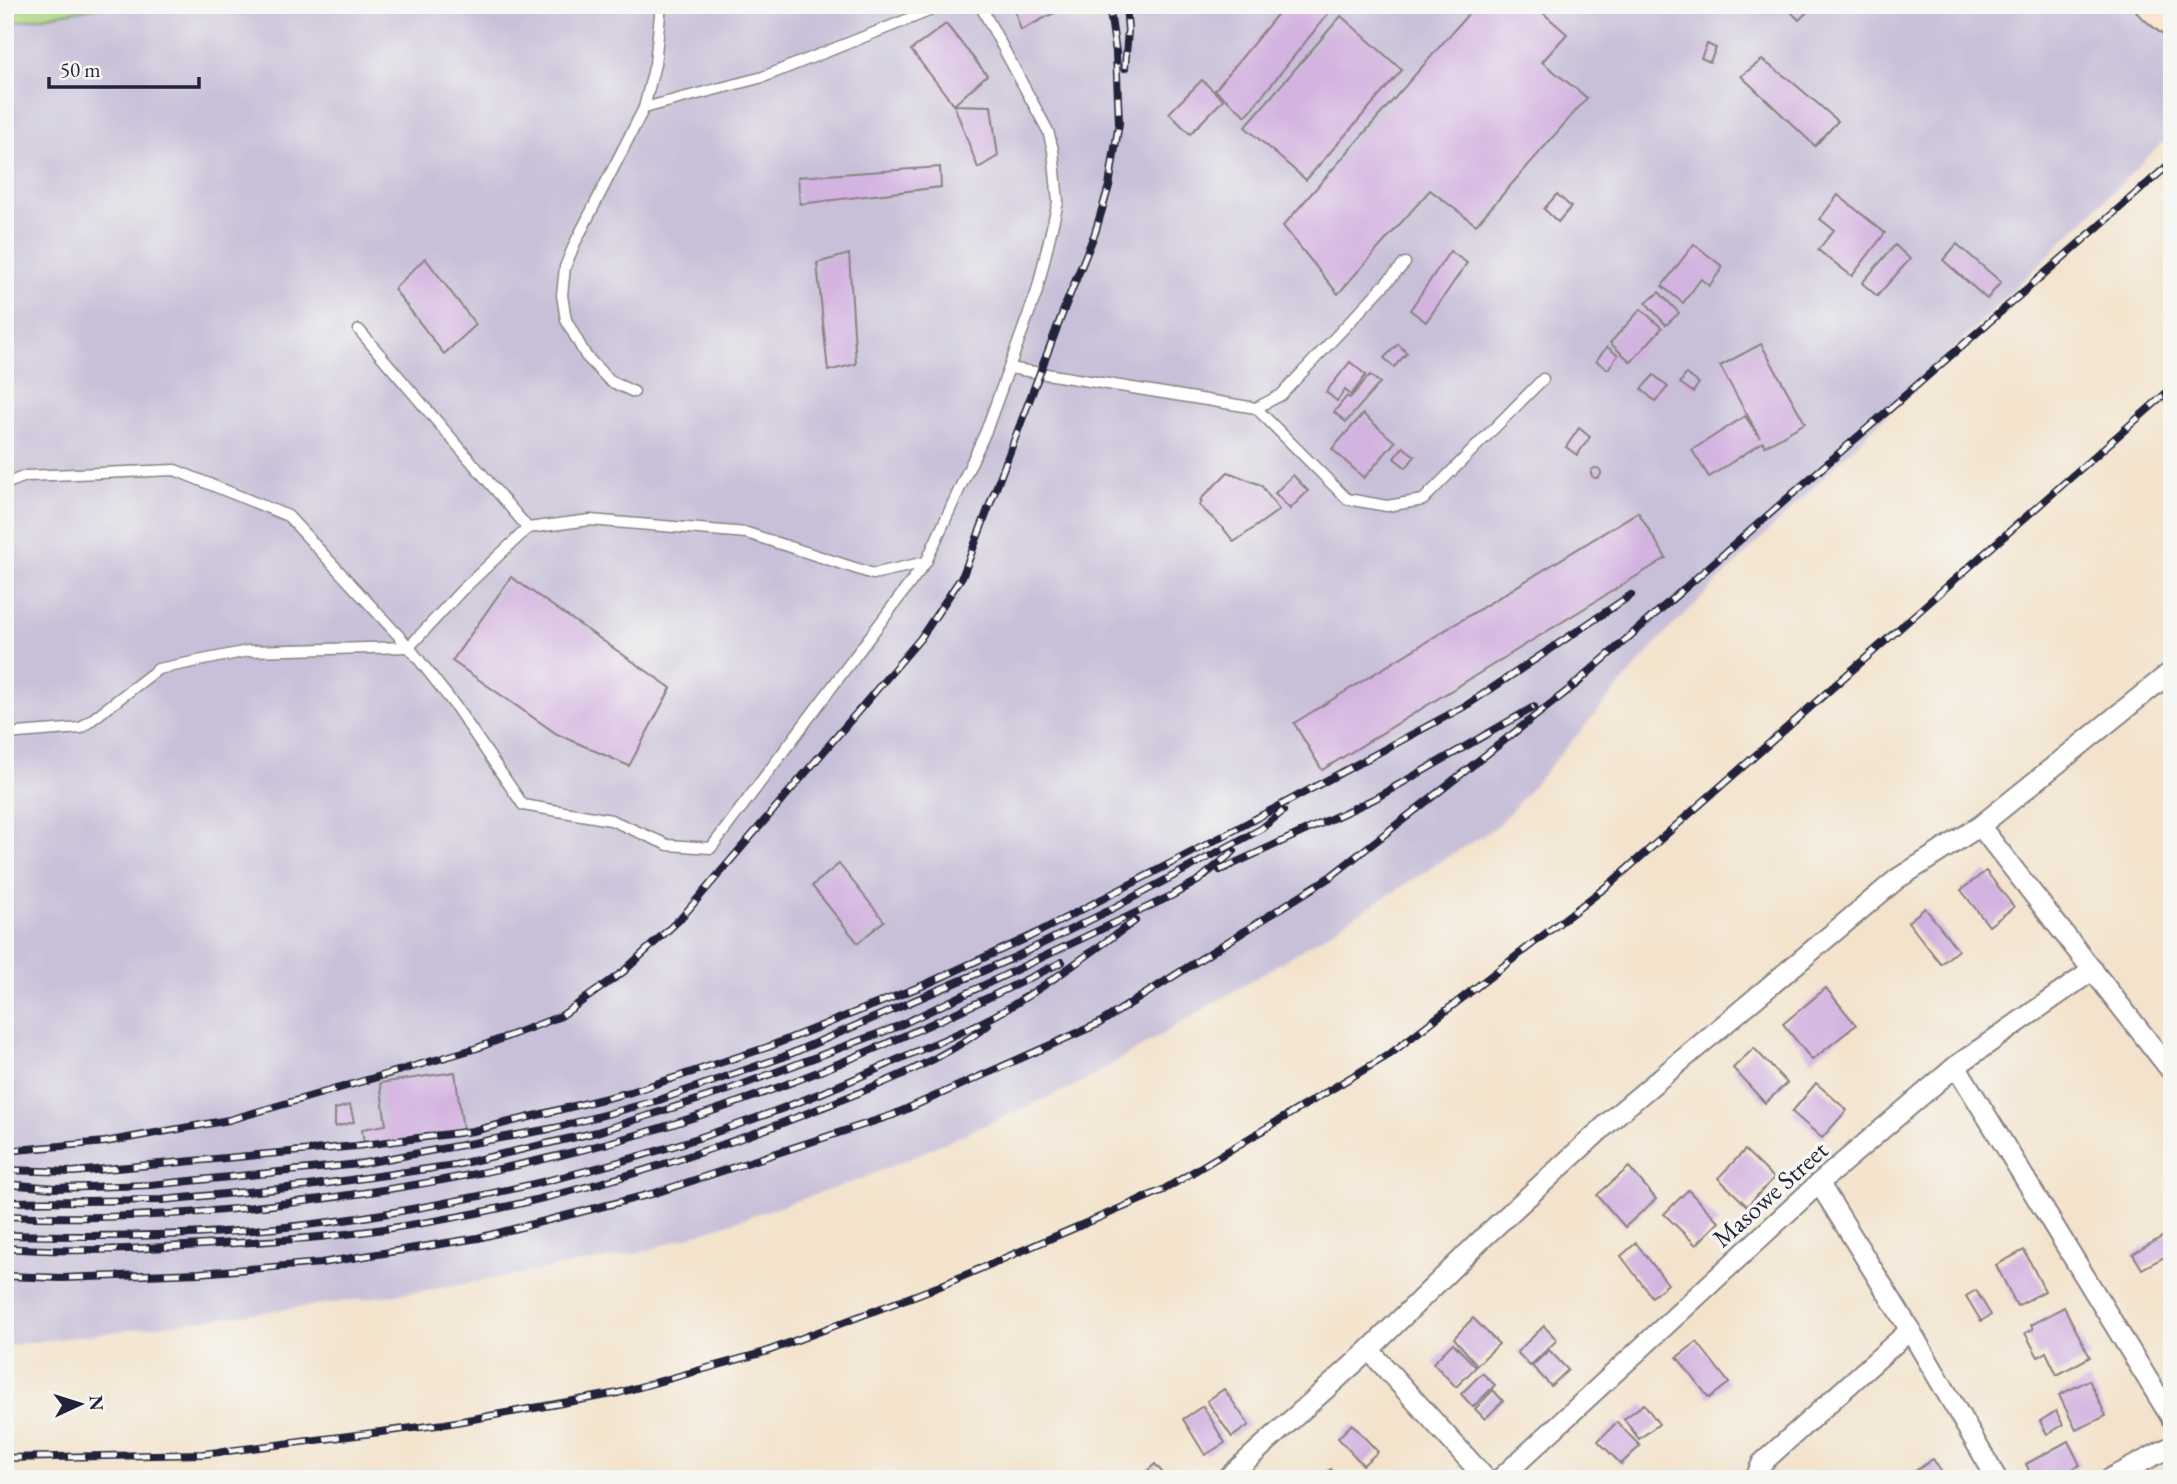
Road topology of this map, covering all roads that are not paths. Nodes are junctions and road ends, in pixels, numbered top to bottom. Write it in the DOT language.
graph roads {
  1 [pos="661,5"];
  2 [pos="944,5"];
  3 [pos="979,5"];
  4 [pos="2150,5"];
  5 [pos="2172,23"];
  6 [pos="644,108"];
  7 [pos="1405,263"];
  8 [pos="359,330"];
  9 [pos="1009,368"];
  10 [pos="1543,379"];
  11 [pos="634,392"];
  12 [pos="1256,408"];
  13 [pos="5,484"];
  14 [pos="528,528"];
  15 [pos="926,562"];
  16 [pos="409,647"];
  17 [pos="2172,671"];
  18 [pos="5,734"];
  19 [pos="1980,826"];
  20 [pos="2093,970"];
  21 [pos="1956,1066"];
  22 [pos="2172,1072"];
  23 [pos="1819,1183"];
  24 [pos="1910,1330"];
  25 [pos="1369,1350"];
  26 [pos="2172,1419"];
  27 [pos="2172,1446"];
  28 [pos="1227,1479"];
  29 [pos="1486,1479"];
  30 [pos="1500,1479"];
  31 [pos="1755,1479"];
  32 [pos="1997,1479"];
  33 [pos="2109,1479"];
  1 -- 6 [label="lane"];
  2 -- 6 [label="lane"];
  3 -- 9 [label="lane"];
  4 -- 5 [label="street"];
  6 -- 11 [label="lane"];
  7 -- 12 [label="lane"];
  8 -- 14 [label="lane"];
  9 -- 12 [label="lane"];
  9 -- 15 [label="lane"];
  10 -- 12 [label="lane"];
  13 -- 16 [label="lane"];
  14 -- 15 [label="lane"];
  14 -- 16 [label="lane"];
  15 -- 16 [label="lane"];
  16 -- 18 [label="lane"];
  17 -- 19 [label="street"];
  19 -- 20 [label="street"];
  19 -- 25 [label="street"];
  20 -- 21 [label="street, Masowe Street"];
  20 -- 22 [label="street"];
  21 -- 23 [label="street, Masowe Street"];
  21 -- 26 [label="street"];
  23 -- 24 [label="street"];
  23 -- 30 [label="street, Masowe Street"];
  24 -- 31 [label="street"];
  24 -- 32 [label="street"];
  25 -- 28 [label="street"];
  25 -- 29 [label="street"];
  27 -- 33 [label="street"];
}
